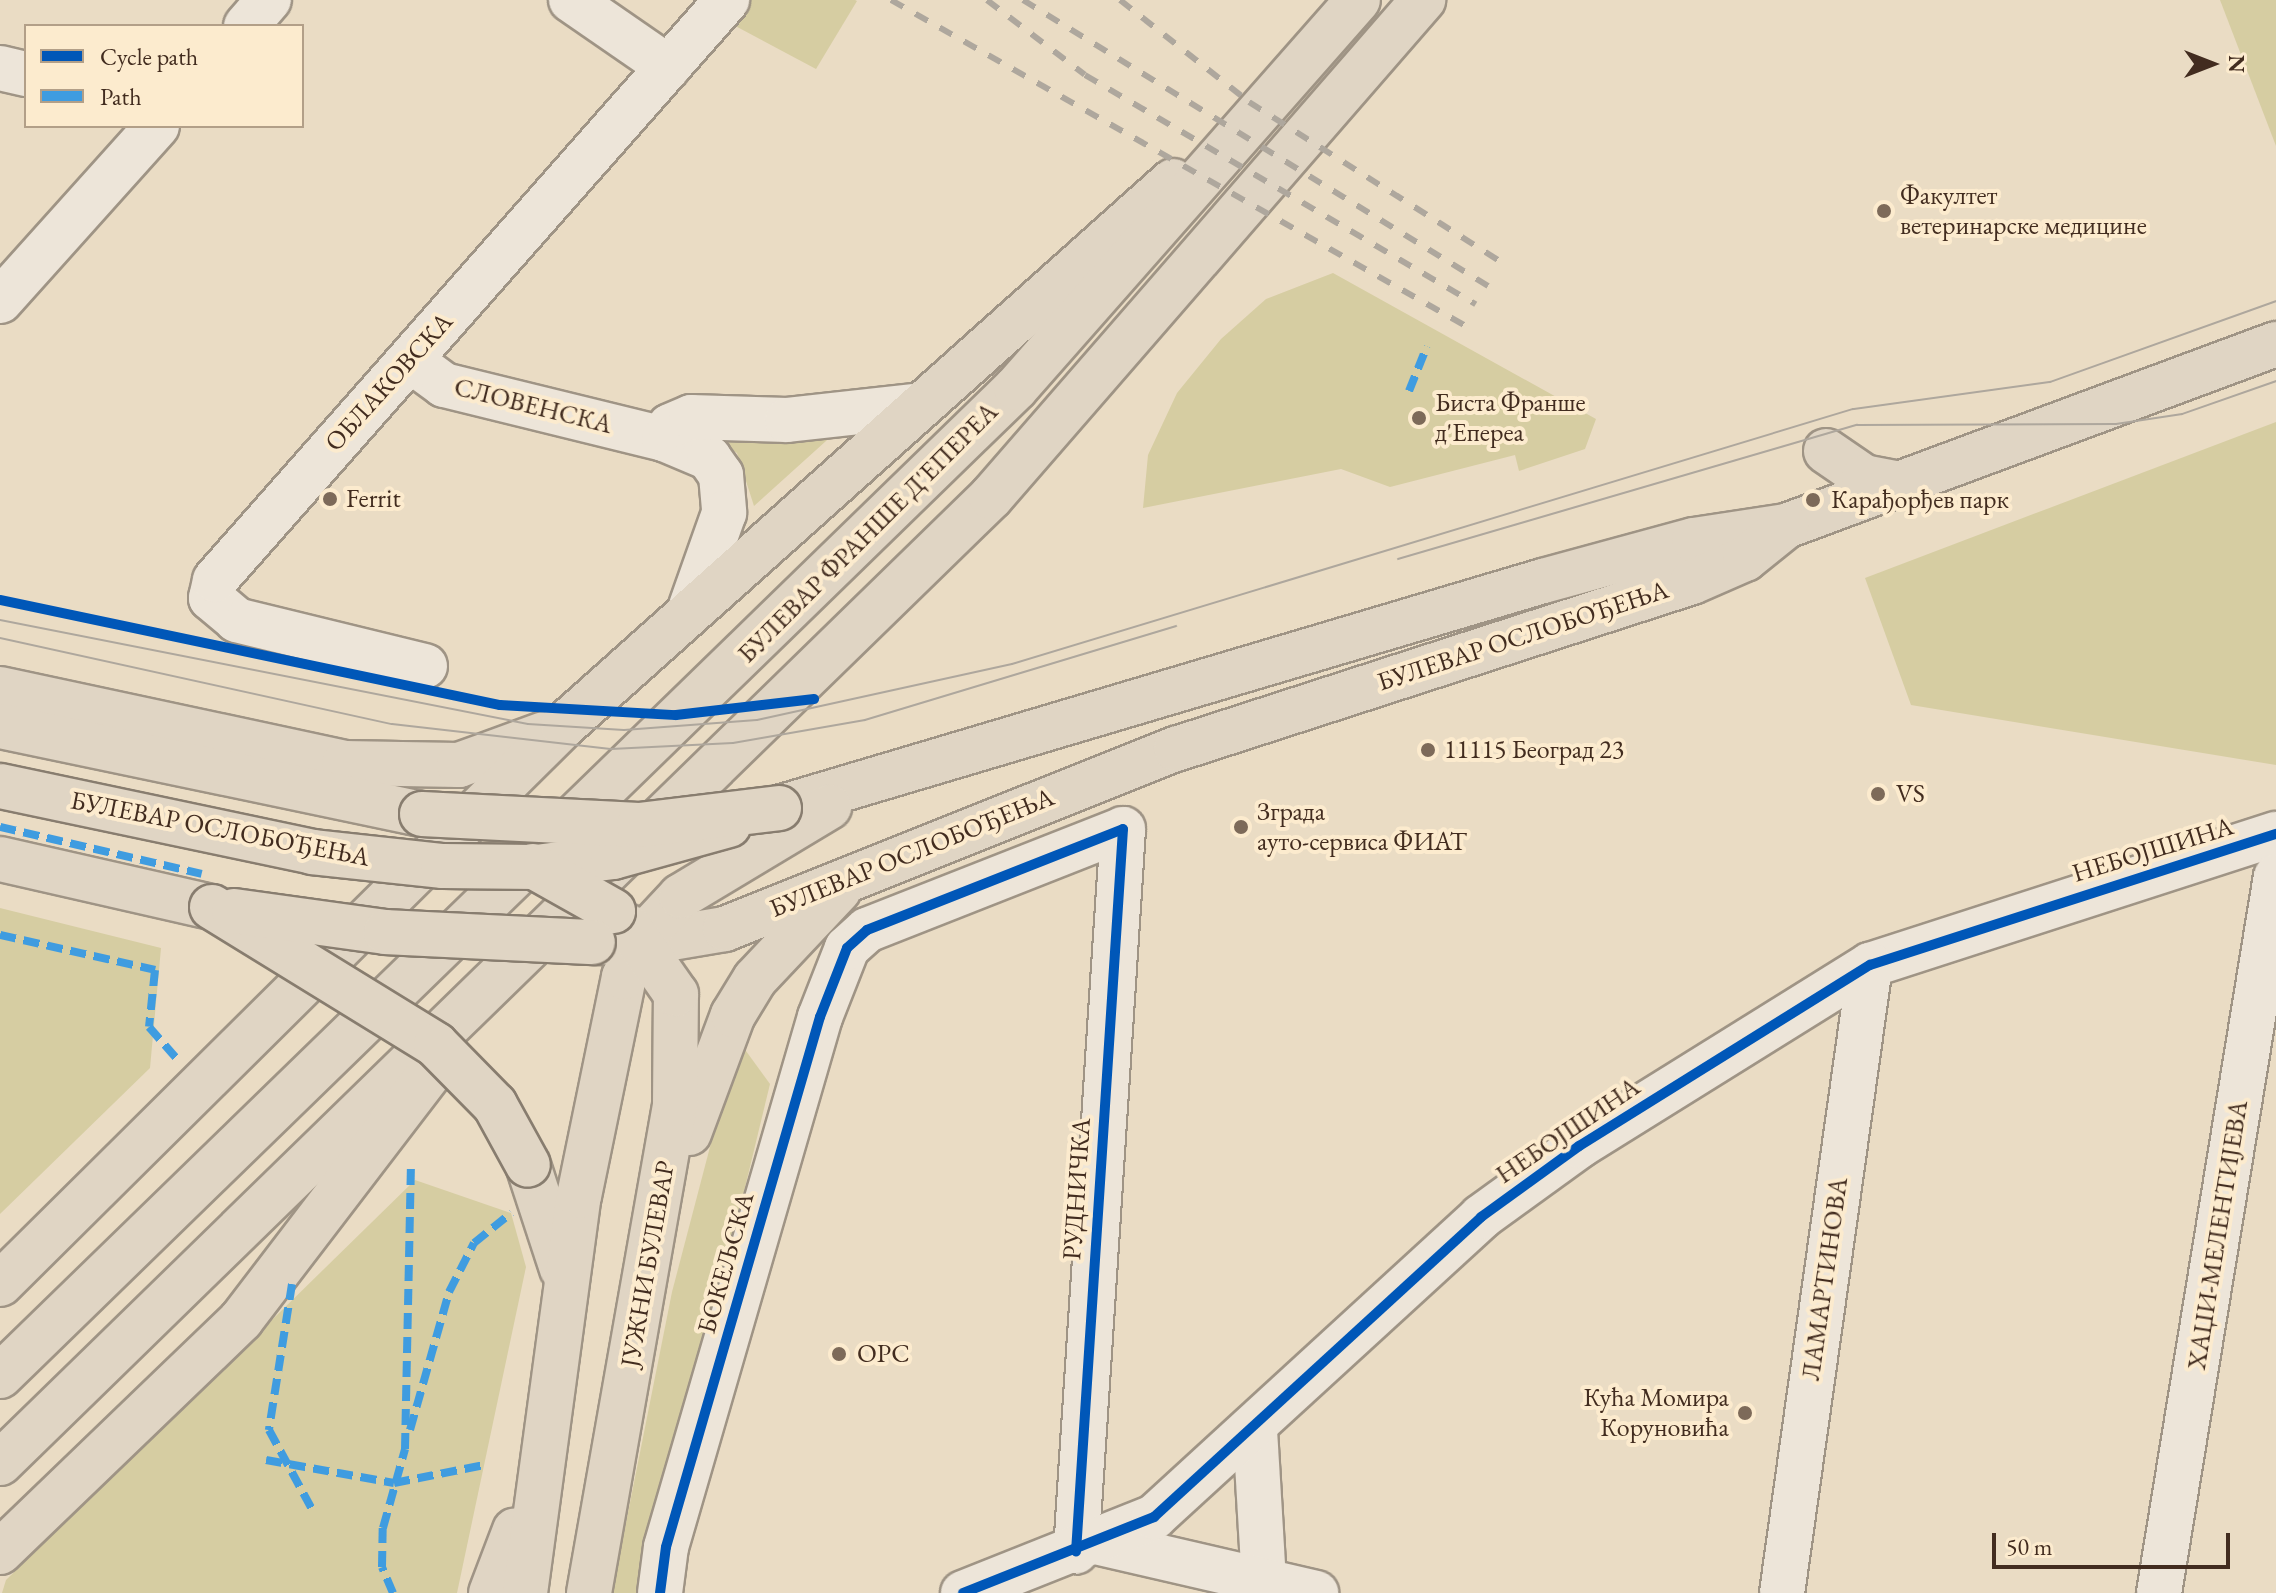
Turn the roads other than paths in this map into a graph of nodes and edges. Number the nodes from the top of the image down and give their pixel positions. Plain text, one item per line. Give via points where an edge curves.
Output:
1 (269, 0) edge
2 (571, 0) edge
3 (727, 0) edge
4 (1358, 0) edge
5 (1423, 0) edge
6 (248, 24) edge
7 (668, 67) junction
8 (0, 68) edge
9 (24, 74) edge
10 (1295, 75) junction
11 (155, 128) edge
12 (0, 301) edge
13 (2276, 344) edge
14 (410, 360) junction
15 (913, 406) junction
16 (664, 439) junction
17 (1798, 522) junction
18 (691, 606) junction
19 (425, 666) dead end
20 (0, 689) edge
21 (0, 726) edge
22 (563, 726) junction
23 (867, 780) junction
24 (0, 786) edge
25 (779, 808) junction
26 (422, 814) junction
27 (2273, 854) edge
28 (0, 859) edge
29 (536, 867) junction
30 (854, 875) junction
31 (212, 907) junction
32 (603, 927) junction
33 (642, 943) junction
34 (847, 948) joint
35 (1870, 965) junction
36 (491, 986) junction
37 (656, 1226) junction
38 (0, 1284) edge
39 (565, 1287) junction
40 (0, 1376) edge
41 (1255, 1430) junction
42 (0, 1463) edge
43 (1088, 1547) junction
44 (0, 1552) edge
45 (1264, 1580) junction
46 (519, 1588) edge
47 (983, 1589) edge
48 (589, 1593) edge
49 (660, 1593) edge
50 (1316, 1593) edge
51 (1782, 1593) edge
52 (2159, 1593) edge

1 - 6 street
2 - 7 street
3 - 7 street, ОБЛАКОВСКА
4 - 10 main road, БУЛЕВАР ФРАНШЕ Д'ЕПЕРЕА
5 - 36 main road via 991,497
7 - 14 street, ОБЛАКОВСКА
8 - 9 street
10 - 15 main road
10 - 40 main road, БУЛЕВАР ФРАНШЕ Д'ЕПЕРЕА via 1016,388
11 - 12 street
13 - 17 main road, БУЛЕВАР ОСЛОБОЂЕЊА
14 - 16 street, СЛОВЕНСКА via 444,385
14 - 19 street, ОБЛАКОВСКА via 229,562 211,598 237,620
15 - 16 street via 787,420 691,417 670,426
15 - 18 main road
16 - 18 street, СЛОВЕНСКА via 709,458 725,494
17 - 23 main road, БУЛЕВАР ОСЛОБОЂЕЊА via 1694,540 1543,581
17 - 30 main road, БУЛЕВАР ОСЛОБОЂЕЊА via 1745,559 1692,582 1253,722
18 - 22 main road
20 - 22 main road via 344,763 411,769 459,765
21 - 26 main road
22 - 38 main road
23 - 25 main road, БУЛЕВАР ОСЛОБОЂЕЊА
23 - 33 main road via 681,896
24 - 29 main road, БУЛЕВАР ОСЛОБОЂЕЊА, bridge via 312,852
25 - 26 main road, bridge via 639,825
25 - 29 main road, БУЛЕВАР ОСЛОБОЂЕЊА, bridge via 651,849
26 - 29 main road, bridge
27 - 35 street, НЕБОЈШИНА
27 - 52 street, ХАЏИ-МЕЛЕНТИЈЕВА
28 - 31 main road, БУЛЕВАР ОСЛОБОЂЕЊА
29 - 32 main road, bridge
30 - 33 main road, БУЛЕВАР ОСЛОБОЂЕЊА via 725,929
30 - 37 main road via 774,952 733,1015
31 - 32 main road, БУЛЕВАР ОСЛОБОЂЕЊА, bridge via 386,932
31 - 39 main road, bridge via 436,1045 495,1105 528,1165
32 - 33 main road, БУЛЕВАР ОСЛОБОЂЕЊА
33 - 37 main road, ЈУЖНИ БУЛЕВАР via 666,972 680,1015
33 - 39 main road via 616,1003
34 - 43 street, РУДНИЧКА via 867,930 1123,829
34 - 49 street, БОКЕЉСКА via 804,1074 666,1547
35 - 41 street, НЕБОЈШИНА via 1579,1146 1481,1217
35 - 51 street, ЛАМАРТИНОВА
36 - 42 main road
36 - 44 main road via 391,1129 241,1320
37 - 48 main road, ЈУЖНИ БУЛЕВАР
39 - 46 main road
41 - 43 street, НЕБОЈШИНА via 1177,1500
41 - 45 street
43 - 45 street
43 - 47 street, НЕБОЈШИНА
45 - 50 street

